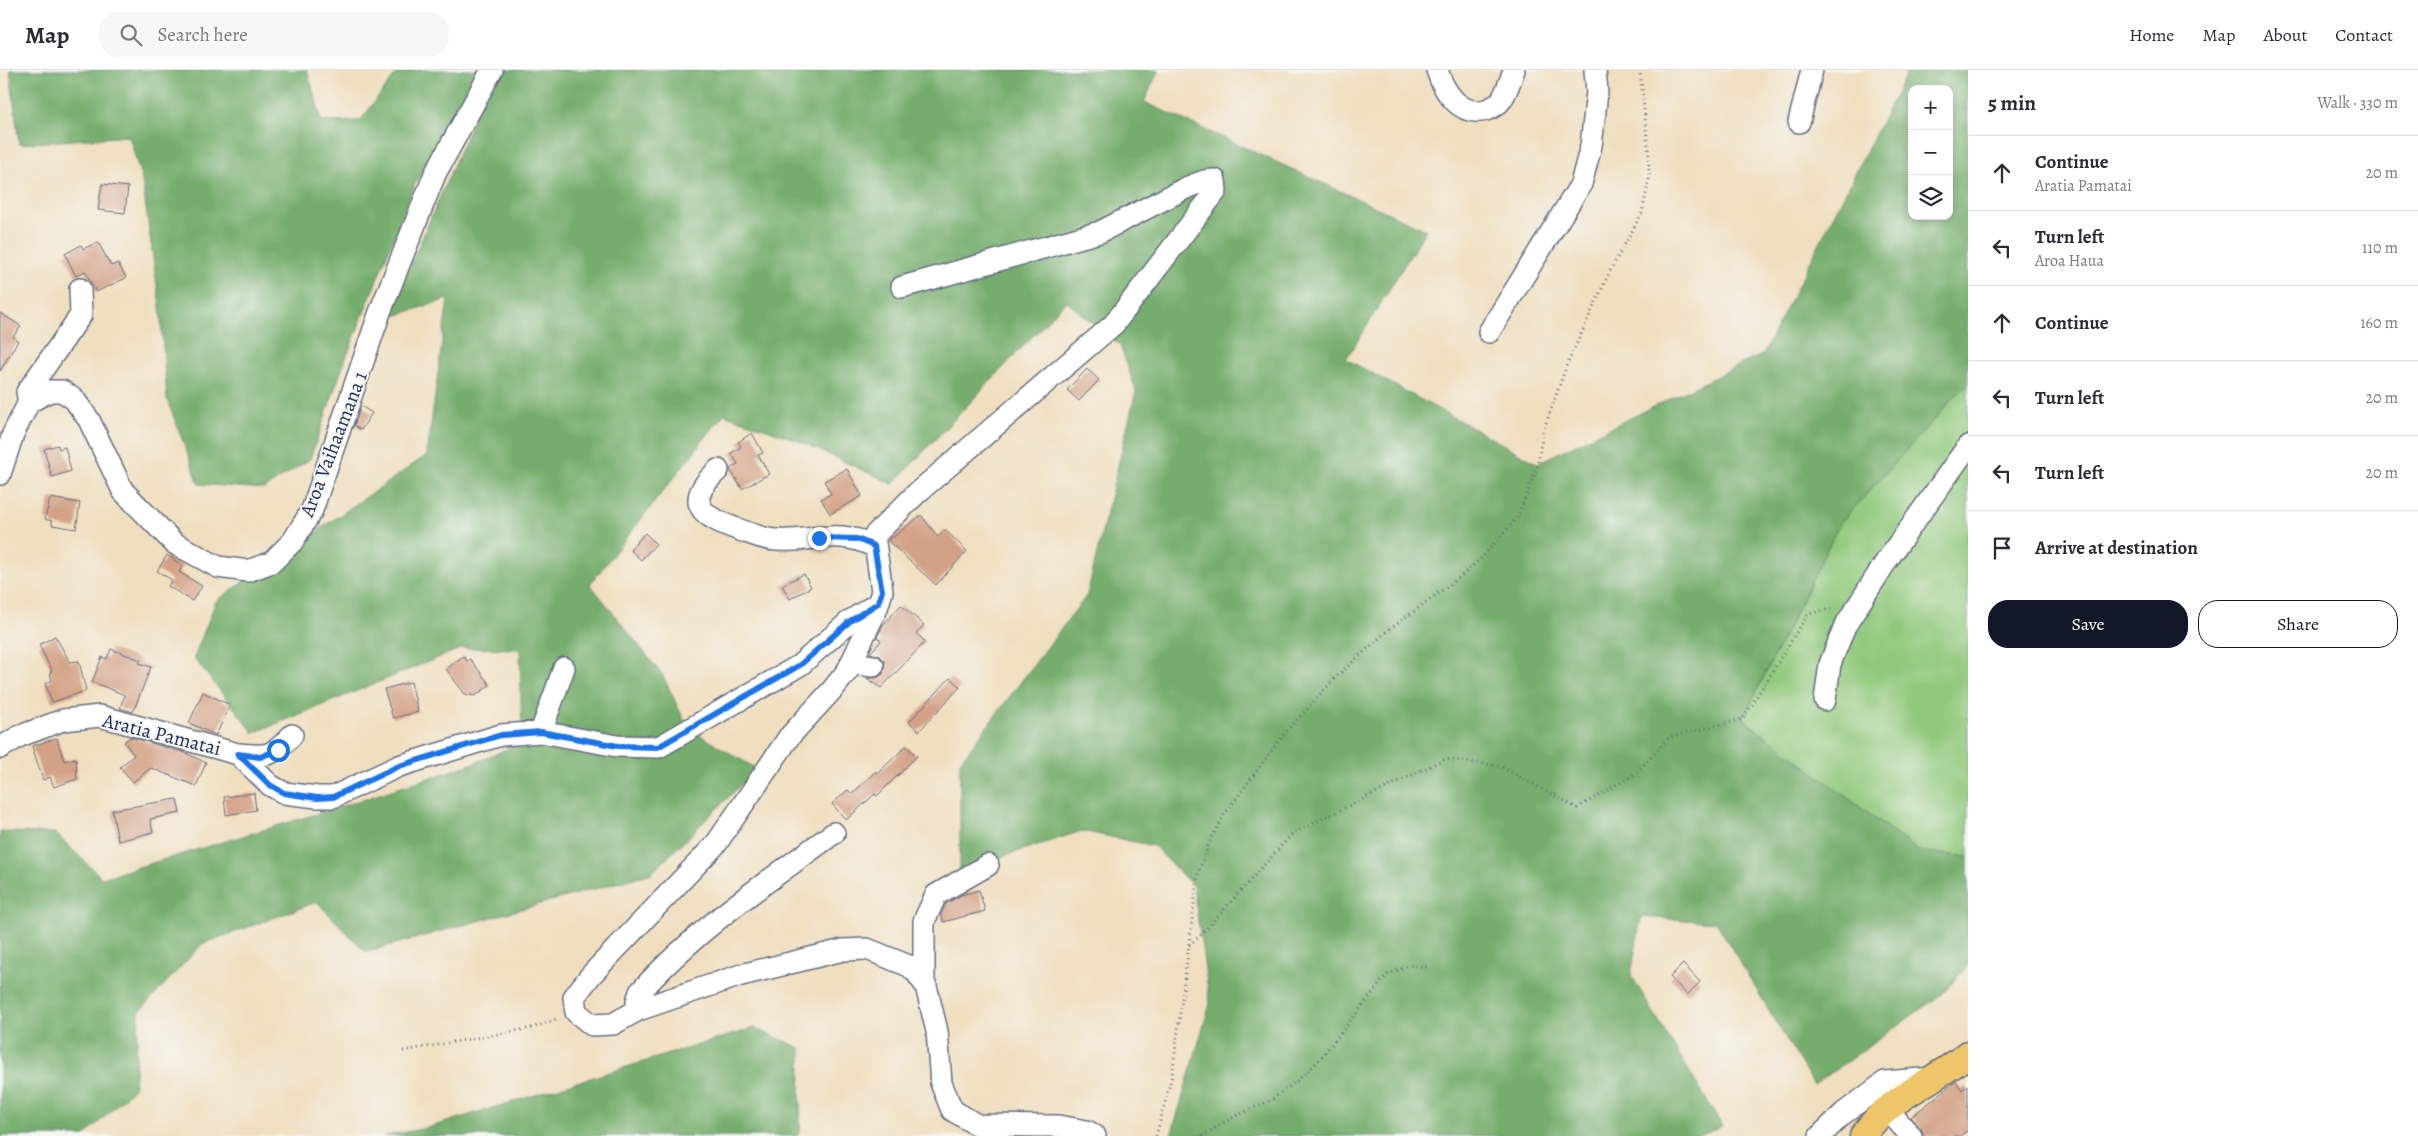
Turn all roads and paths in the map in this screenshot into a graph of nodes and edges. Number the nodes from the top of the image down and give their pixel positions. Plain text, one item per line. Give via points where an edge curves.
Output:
1 (492, 70) edge
2 (1437, 70) edge
3 (1514, 70) edge
4 (1596, 70) edge
5 (1640, 70) edge
6 (1812, 70) edge
7 (1799, 122) dead end
8 (902, 287) dead end
9 (80, 289) dead end
10 (1489, 332) dead end
11 (29, 402) junction
12 (1968, 446) edge
13 (718, 470) dead end
14 (0, 474) edge
15 (874, 546) junction
16 (1860, 602) junction
17 (878, 603) junction
18 (851, 663) junction
19 (873, 666) dead end
20 (564, 668) dead end
21 (1825, 700) dead end
22 (541, 732) junction
23 (292, 735) dead end
24 (0, 748) edge
25 (238, 754) junction
26 (834, 833) dead end
27 (988, 865) dead end
28 (1188, 946) junction
29 (1427, 967) dead end
30 (924, 983) junction
31 (638, 1010) junction
32 (576, 1012) junction
33 (403, 1051) dead end
34 (1968, 1054) edge
35 (1936, 1078) junction
36 (1887, 1109) junction
37 (1095, 1136) edge
38 (1156, 1136) edge
39 (1202, 1136) edge
40 (1820, 1136) edge
41 (1863, 1136) edge
42 (1911, 1136) edge

1 - 11 street, Aroa Vaihaamana 1 via 435,174 380,312 312,510 293,541 272,562 248,571 218,567 174,543 124,491 89,420 74,399 62,392 50,391
2 - 3 street via 1449,96 1467,111 1478,112 1501,101
4 - 10 street via 1591,146 1581,184
5 - 28 path via 1649,165 1642,212 1610,271 1566,367 1544,432 1537,468 1517,518 1459,578 1387,631 1336,677 1284,734 1224,814 1209,844 1198,874
6 - 7 street
8 - 15 street via 1100,232 1188,188 1215,180 1216,191 1114,324 884,524 874,536
9 - 11 street via 81,315 27,392
11 - 14 street via 13,434
12 - 16 street
13 - 15 street via 704,483 699,493 705,514 716,521 776,540 840,537
15 - 17 street via 882,591
16 - 21 street via 1845,626 1830,664
16 - 28 path via 1808,614 1743,719 1670,737 1635,774 1577,808 1500,766 1445,759 1294,833
17 - 18 street
17 - 22 street via 850,621 800,665 658,747 618,746
18 - 19 street
18 - 32 street via 833,689 789,737 716,844 591,975 574,997
20 - 22 street
22 - 25 street via 501,735 399,766 333,797 284,793 270,785
23 - 25 street, Aratia Pamatai via 278,750 260,757
24 - 25 street, Aratia Pamatai via 20,736 63,720 100,716
26 - 31 street via 682,950 640,992
27 - 30 street via 936,894 924,921
28 - 38 path via 1172,1076
29 - 39 path via 1409,965 1387,975 1319,1060 1297,1081 1271,1100
30 - 31 street via 916,972 893,959 867,949 843,950 741,976
30 - 37 street via 937,1032 942,1083 952,1110 977,1125 1058,1126 1087,1131
31 - 32 street via 613,1024 592,1025
32 - 33 path via 532,1028
34 - 35 main road
35 - 36 main road
35 - 40 street via 1885,1082
36 - 41 main road via 1872,1122
36 - 42 street

